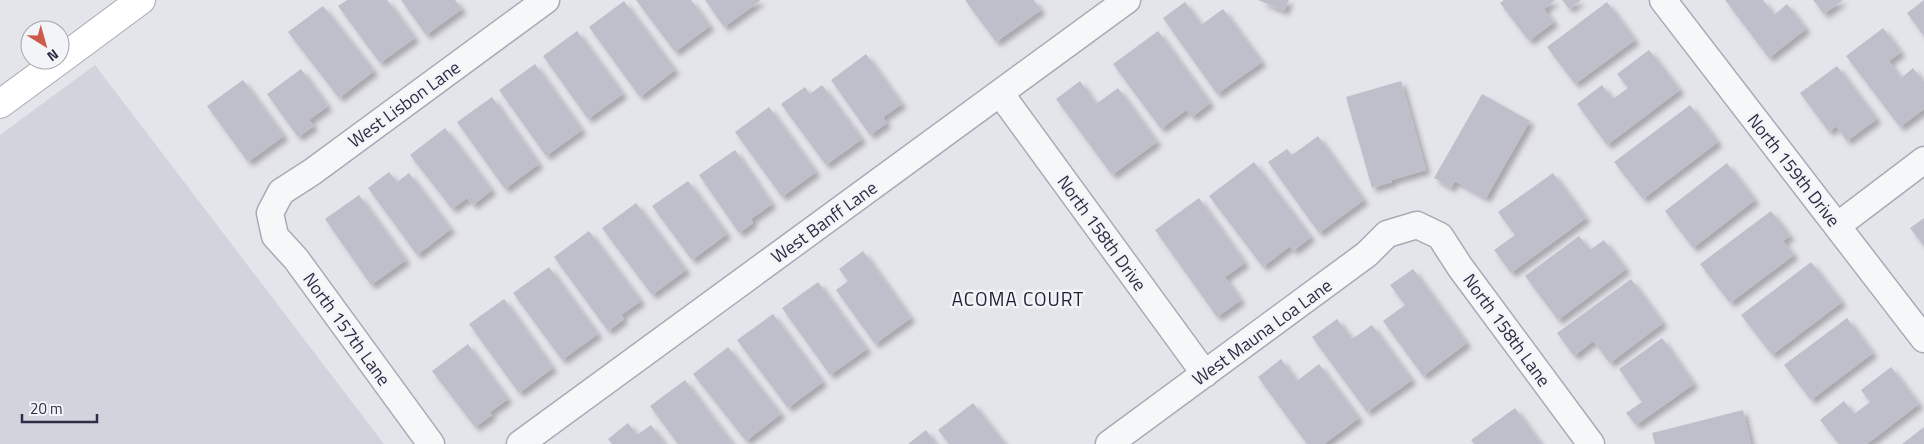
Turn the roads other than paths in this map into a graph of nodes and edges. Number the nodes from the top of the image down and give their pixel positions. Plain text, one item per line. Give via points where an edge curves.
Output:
1 (141, 0) edge
2 (546, 0) edge
3 (1127, 0) edge
4 (1663, 0) edge
5 (70, 53) edge
6 (46, 70) edge
7 (1000, 93) junction
8 (0, 104) edge
9 (1924, 160) edge
10 (270, 213) joint
11 (1417, 225) joint
12 (1837, 226) junction
13 (1924, 340) edge
14 (1205, 374) junction
15 (431, 444) edge
16 (520, 444) edge
17 (1109, 444) edge
18 (1591, 444) edge

1 - 5 street
2 - 10 street, West Lisbon Lane via 312,172 280,192
3 - 7 street, West Banff Lane
4 - 12 street, North 159th Drive
6 - 8 street
7 - 14 street, North 158th Drive
7 - 16 street, West Banff Lane
9 - 12 street
10 - 15 street, North 157th Lane via 275,236
11 - 14 street, West Mauna Loa Lane via 1388,234 1367,254
11 - 18 street, North 158th Lane via 1440,236
12 - 13 street, North 159th Drive
14 - 17 street, West Mauna Loa Lane

